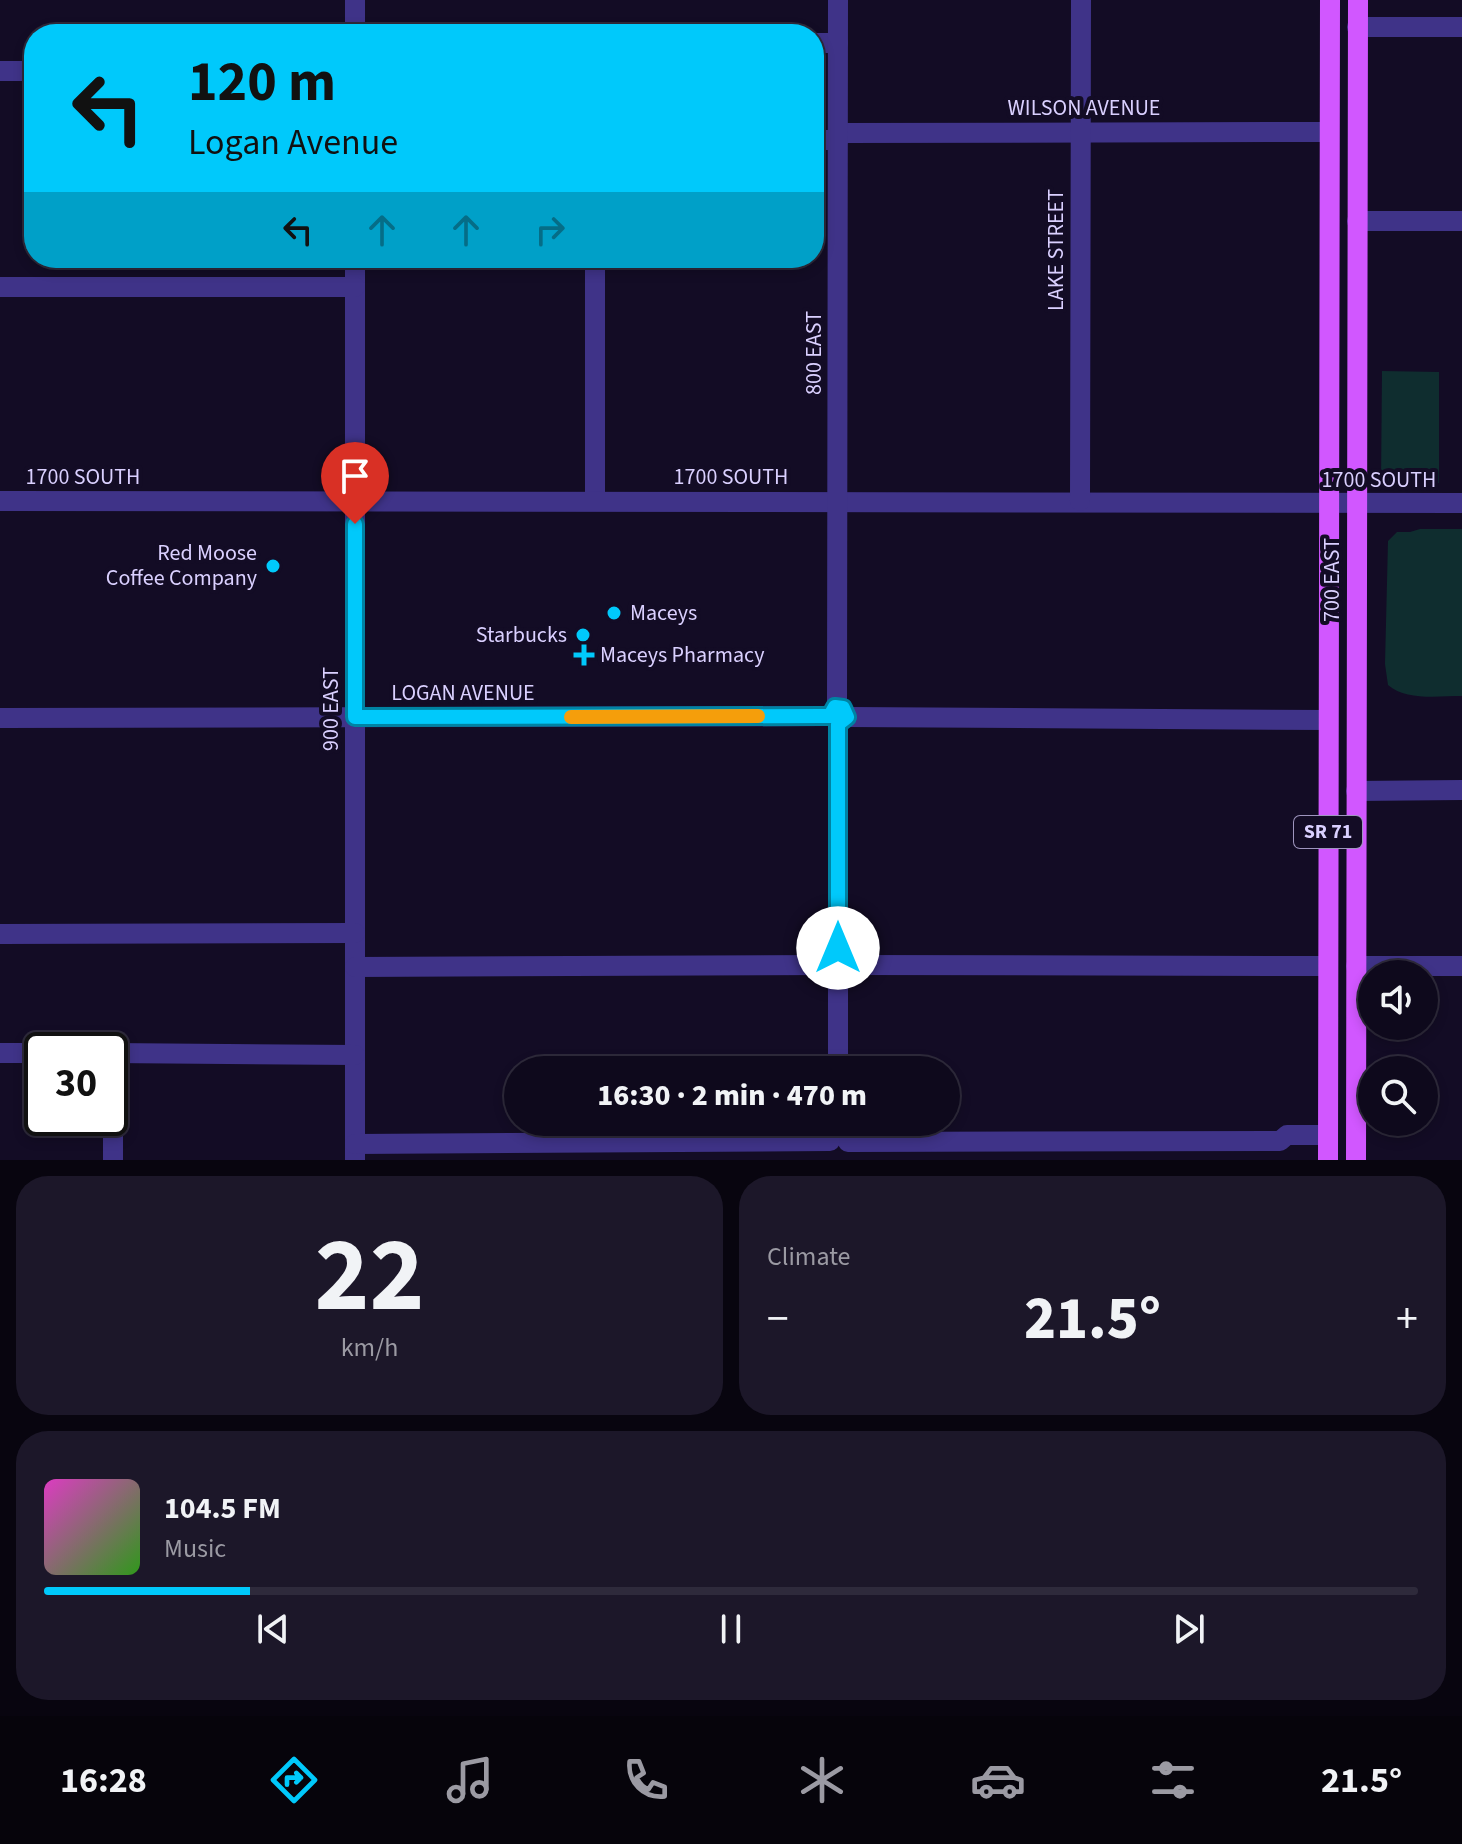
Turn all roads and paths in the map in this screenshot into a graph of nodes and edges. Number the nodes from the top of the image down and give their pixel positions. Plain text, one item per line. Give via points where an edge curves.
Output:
1 (355, 0) edge
2 (838, 0) edge
3 (1081, 0) edge
4 (1330, 0) edge
5 (1358, 0) edge
6 (355, 24) edge
7 (1357, 27) junction
8 (1462, 27) edge
9 (824, 43) edge
10 (838, 43) junction
11 (0, 71) edge
12 (24, 71) edge
13 (1080, 132) junction
14 (1329, 132) junction
15 (838, 136) junction
16 (824, 138) edge
17 (1357, 221) junction
18 (1462, 221) edge
19 (355, 268) edge
20 (595, 268) edge
21 (0, 287) edge
22 (355, 287) junction
23 (595, 500) junction
24 (0, 501) edge
25 (355, 501) junction
26 (838, 501) junction
27 (1080, 501) junction
28 (1462, 503) edge
29 (1328, 504) junction
30 (1356, 504) junction
31 (838, 716) junction
32 (355, 717) junction
33 (0, 718) edge
34 (1328, 720) junction
35 (1462, 790) edge
36 (1356, 791) junction
37 (355, 933) junction
38 (0, 934) edge
39 (838, 966) junction
40 (1328, 966) junction
41 (1356, 966) junction
42 (1462, 966) edge
43 (355, 967) junction
44 (0, 1053) edge
45 (24, 1053) edge
46 (128, 1053) edge
47 (355, 1055) junction
48 (838, 1056) edge
49 (113, 1136) edge
50 (839, 1141) edge
51 (1328, 1147) edge
52 (355, 1152) edge
53 (113, 1160) edge
54 (1356, 1160) edge

1 - 6 street
2 - 10 street, 800 EAST
3 - 13 street, LAKE STREET
4 - 14 main road, 700 EAST / SR 71
5 - 7 main road, 700 EAST / SR 71
7 - 8 street
7 - 17 main road, 700 EAST / SR 71
9 - 10 street
10 - 15 street, 800 EAST
11 - 12 street
13 - 14 street, WILSON AVENUE
13 - 15 street, WILSON AVENUE
13 - 27 street, LAKE STREET
14 - 29 main road, 700 EAST / SR 71
15 - 16 street, WILSON AVENUE
15 - 26 street, 800 EAST
17 - 18 street
17 - 30 main road, 700 EAST / SR 71
19 - 22 street, 900 EAST
20 - 23 street
21 - 22 street
22 - 25 street, 900 EAST
23 - 25 street, 1700 SOUTH
23 - 26 street, 1700 SOUTH
24 - 25 street, 1700 SOUTH
25 - 32 street, 900 EAST
26 - 27 street, 1700 SOUTH
26 - 31 street, 800 EAST
27 - 29 street, 1700 SOUTH
28 - 30 street, 1700 SOUTH
29 - 30 street, 1700 SOUTH
29 - 34 main road, 700 EAST / SR 71
30 - 36 main road, 700 EAST / SR 71
31 - 32 street, LOGAN AVENUE
31 - 34 street, LOGAN AVENUE
31 - 39 street, 800 EAST
32 - 33 street, LOGAN AVENUE
32 - 37 street, 900 EAST
34 - 40 main road, 700 EAST / SR 71
35 - 36 street
36 - 41 main road, 700 EAST / SR 71
37 - 38 street
37 - 43 street, 900 EAST
39 - 40 street
39 - 43 street
39 - 48 street, 800 EAST
40 - 51 main road, 700 EAST / SR 71
41 - 42 street
41 - 54 main road, 700 EAST / SR 71
43 - 47 street, 900 EAST
44 - 45 street
46 - 47 street
47 - 52 street, 900 EAST
49 - 53 street
50 - 51 street via 1280,1141 1287,1135
50 - 52 street

